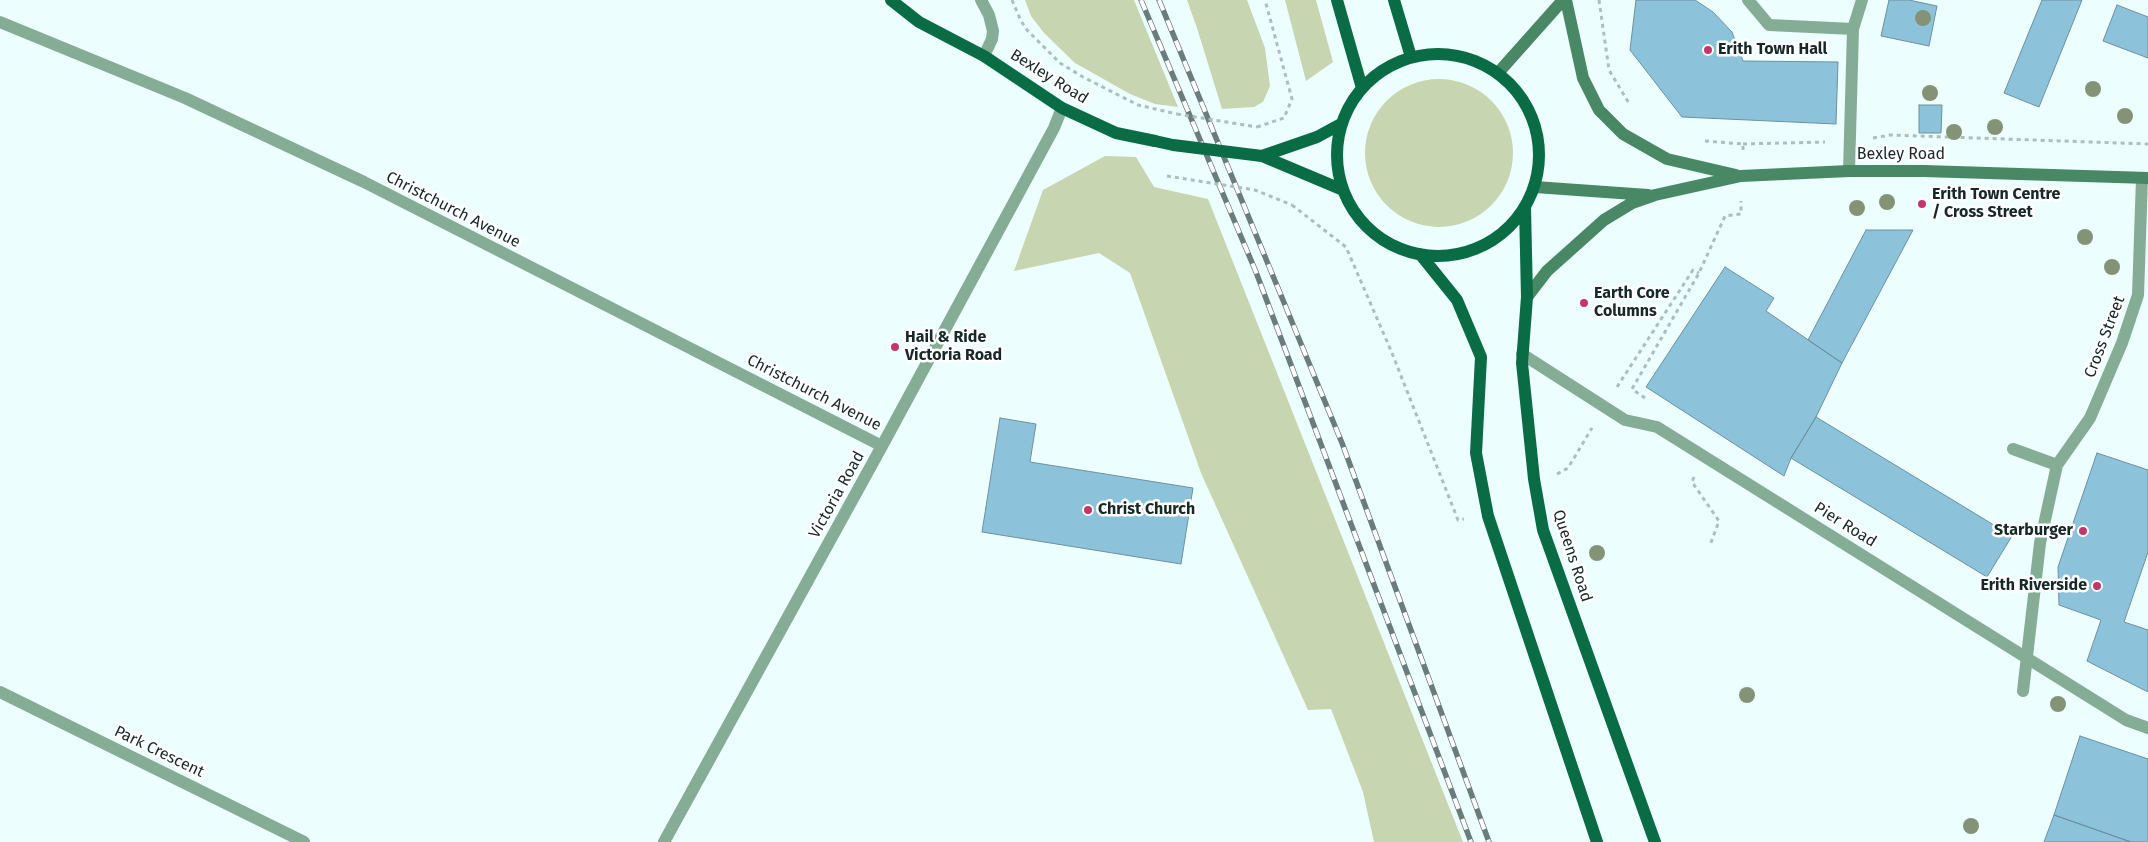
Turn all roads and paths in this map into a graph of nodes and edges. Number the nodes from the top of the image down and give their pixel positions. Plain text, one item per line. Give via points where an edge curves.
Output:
1 (891, 0) edge
2 (980, 0) edge
3 (1012, 0) edge
4 (1265, 0) edge
5 (1337, 0) edge
6 (1394, 0) edge
7 (1564, 0) edge
8 (1599, 0) edge
9 (1748, 0) edge
10 (1862, 0) edge
11 (0, 22) edge
12 (1853, 29) junction
13 (984, 56) junction
14 (1411, 57) junction
15 (1498, 73) junction
16 (1362, 88) junction
17 (1632, 107) dead end
18 (1062, 108) junction
19 (1341, 124) junction
20 (1695, 140) dead end
21 (1849, 142) junction
22 (1743, 144) junction
23 (2148, 144) edge
24 (1262, 156) junction
25 (1849, 171) junction
26 (1167, 176) dead end
27 (1741, 176) junction
28 (2145, 178) edge
29 (1535, 187) junction
30 (1343, 190) junction
31 (1655, 195) junction
32 (1525, 208) junction
33 (1420, 254) junction
34 (1699, 272) junction
35 (1527, 297) junction
36 (1522, 354) junction
37 (1613, 394) dead end
38 (1605, 407) junction
39 (1657, 427) junction
40 (882, 446) junction
41 (2012, 449) dead end
42 (1705, 456) junction
43 (2057, 465) junction
44 (1552, 476) dead end
45 (1473, 518) dead end
46 (1710, 545) dead end
47 (2026, 658) junction
48 (2022, 691) dead end
49 (0, 692) edge
50 (2148, 728) edge
51 (304, 842) edge
52 (664, 842) edge
53 (1597, 842) edge
54 (1654, 842) edge

1 - 13 main road, Bexley Road via 919,22
2 - 13 street via 993,31
3 - 4 path, bridge via 1027,30 1060,63 1083,77 1138,105 1257,127 1284,118 1292,99
5 - 16 main road
6 - 14 main road
7 - 15 street
7 - 27 street via 1582,78 1599,110 1623,134 1668,160
8 - 17 path via 1609,70
9 - 12 street via 1769,25
10 - 12 street
11 - 40 street, Christchurch Avenue via 185,98 364,182
12 - 21 street
13 - 18 main road, Bexley Road
14 - 15 main road via 1441,53 1471,59
14 - 16 main road via 1384,69
15 - 29 main road via 1526,104 1532,120 1539,145
16 - 19 main road
18 - 24 main road, Bexley Road, bridge via 1116,133 1172,145
18 - 40 street, Victoria Road
19 - 24 main road, Bexley Road via 1317,137
19 - 30 main road via 1337,157
20 - 22 path
21 - 22 path
21 - 23 path via 1890,135
21 - 25 street
22 - 27 path
24 - 30 main road, Bexley Road
25 - 27 street, Bexley Road
25 - 28 street, Bexley Road
26 - 45 path, bridge via 1255,190 1292,205 1346,247 1458,520
27 - 31 street, Bexley Road
27 - 34 path via 1741,214 1725,216
28 - 43 street, Cross Street via 2138,295 2122,343 2090,418
29 - 31 street, Bexley Road
29 - 32 main road
30 - 33 main road via 1361,220 1387,242
31 - 35 street, Bexley Road via 1632,203 1604,220 1547,271
32 - 33 main road via 1507,229 1490,242 1456,255
32 - 35 main road, Queens Road
33 - 53 main road via 1457,300 1481,357 1476,453 1488,516
34 - 37 path via 1693,270
34 - 39 path via 1632,389 1646,398
35 - 36 main road, Queens Road
36 - 38 street, Pier Road
36 - 54 main road, Queens Road via 1534,478 1543,530
38 - 39 street, Pier Road via 1625,420
38 - 44 path via 1568,468
39 - 42 street, Pier Road
40 - 52 street, Victoria Road
41 - 43 street
42 - 46 path via 1692,482 1719,520
42 - 47 street, Pier Road
43 - 47 street, Cross Street via 2040,543
47 - 48 street, Cross Street
47 - 50 street, Pier Road via 2126,720
49 - 51 street, Park Crescent

